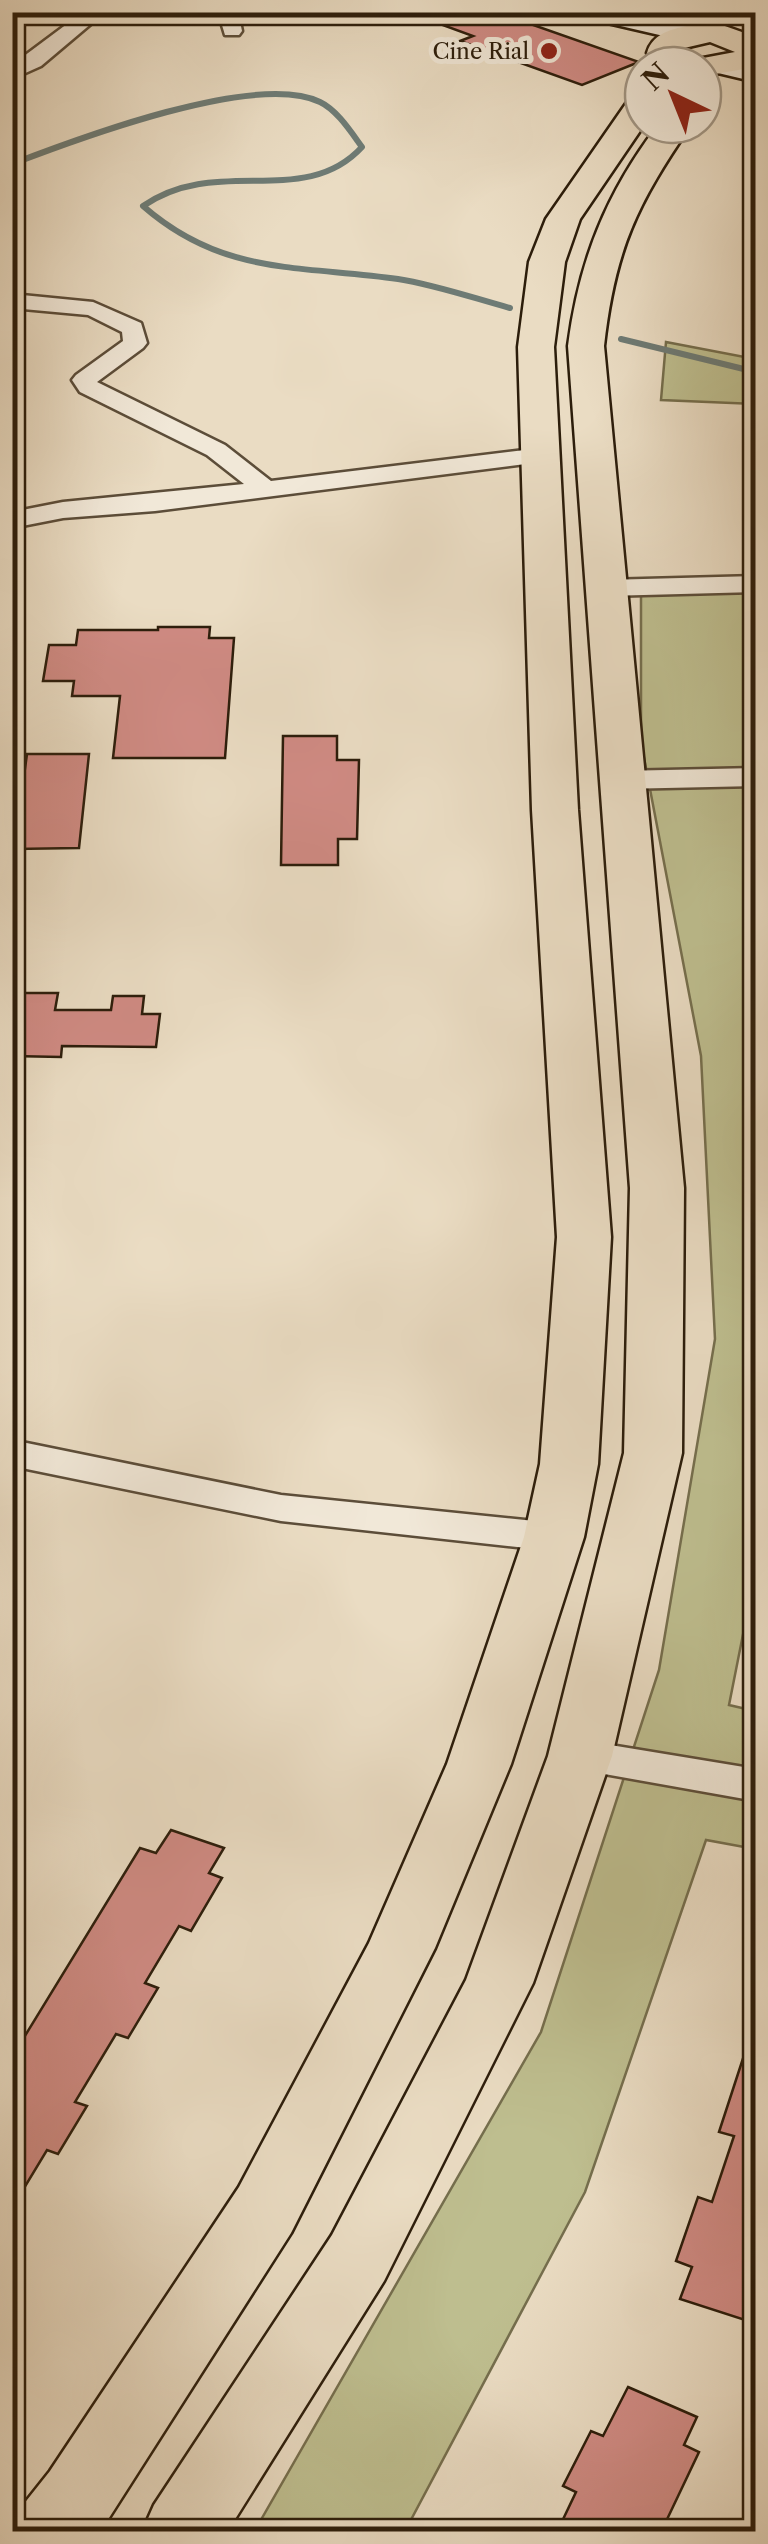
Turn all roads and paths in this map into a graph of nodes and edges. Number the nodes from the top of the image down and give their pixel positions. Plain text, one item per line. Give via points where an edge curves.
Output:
1 (96, 12) edge
2 (608, 17) edge
3 (679, 45) edge
4 (12, 73) edge
5 (630, 145) edge
6 (661, 145) edge
7 (12, 301) edge
8 (541, 455) junction
9 (266, 490) junction
10 (12, 520) edge
11 (756, 584) edge
12 (606, 588) junction
13 (756, 777) edge
14 (620, 780) junction
15 (12, 1453) edge
16 (554, 1537) junction
17 (580, 1756) junction
18 (756, 1785) edge
19 (50, 2532) edge
20 (182, 2532) edge

1 - 4 street
2 - 3 street
5 - 8 highway via 564,218 547,262 536,347
6 - 12 highway via 608,232 590,306 586,346
7 - 9 street via 94,309 133,328 135,343 84,380 88,387 216,450
8 - 9 street
8 - 16 highway via 555,810 584,1237 569,1464
9 - 10 street
11 - 12 street
12 - 14 highway
13 - 14 street
14 - 17 highway via 656,1188 652,1453
15 - 16 street via 279,1508
16 - 19 highway via 478,1764 401,1948 265,2210
17 - 18 street
17 - 20 highway via 498,1982 358,2258

